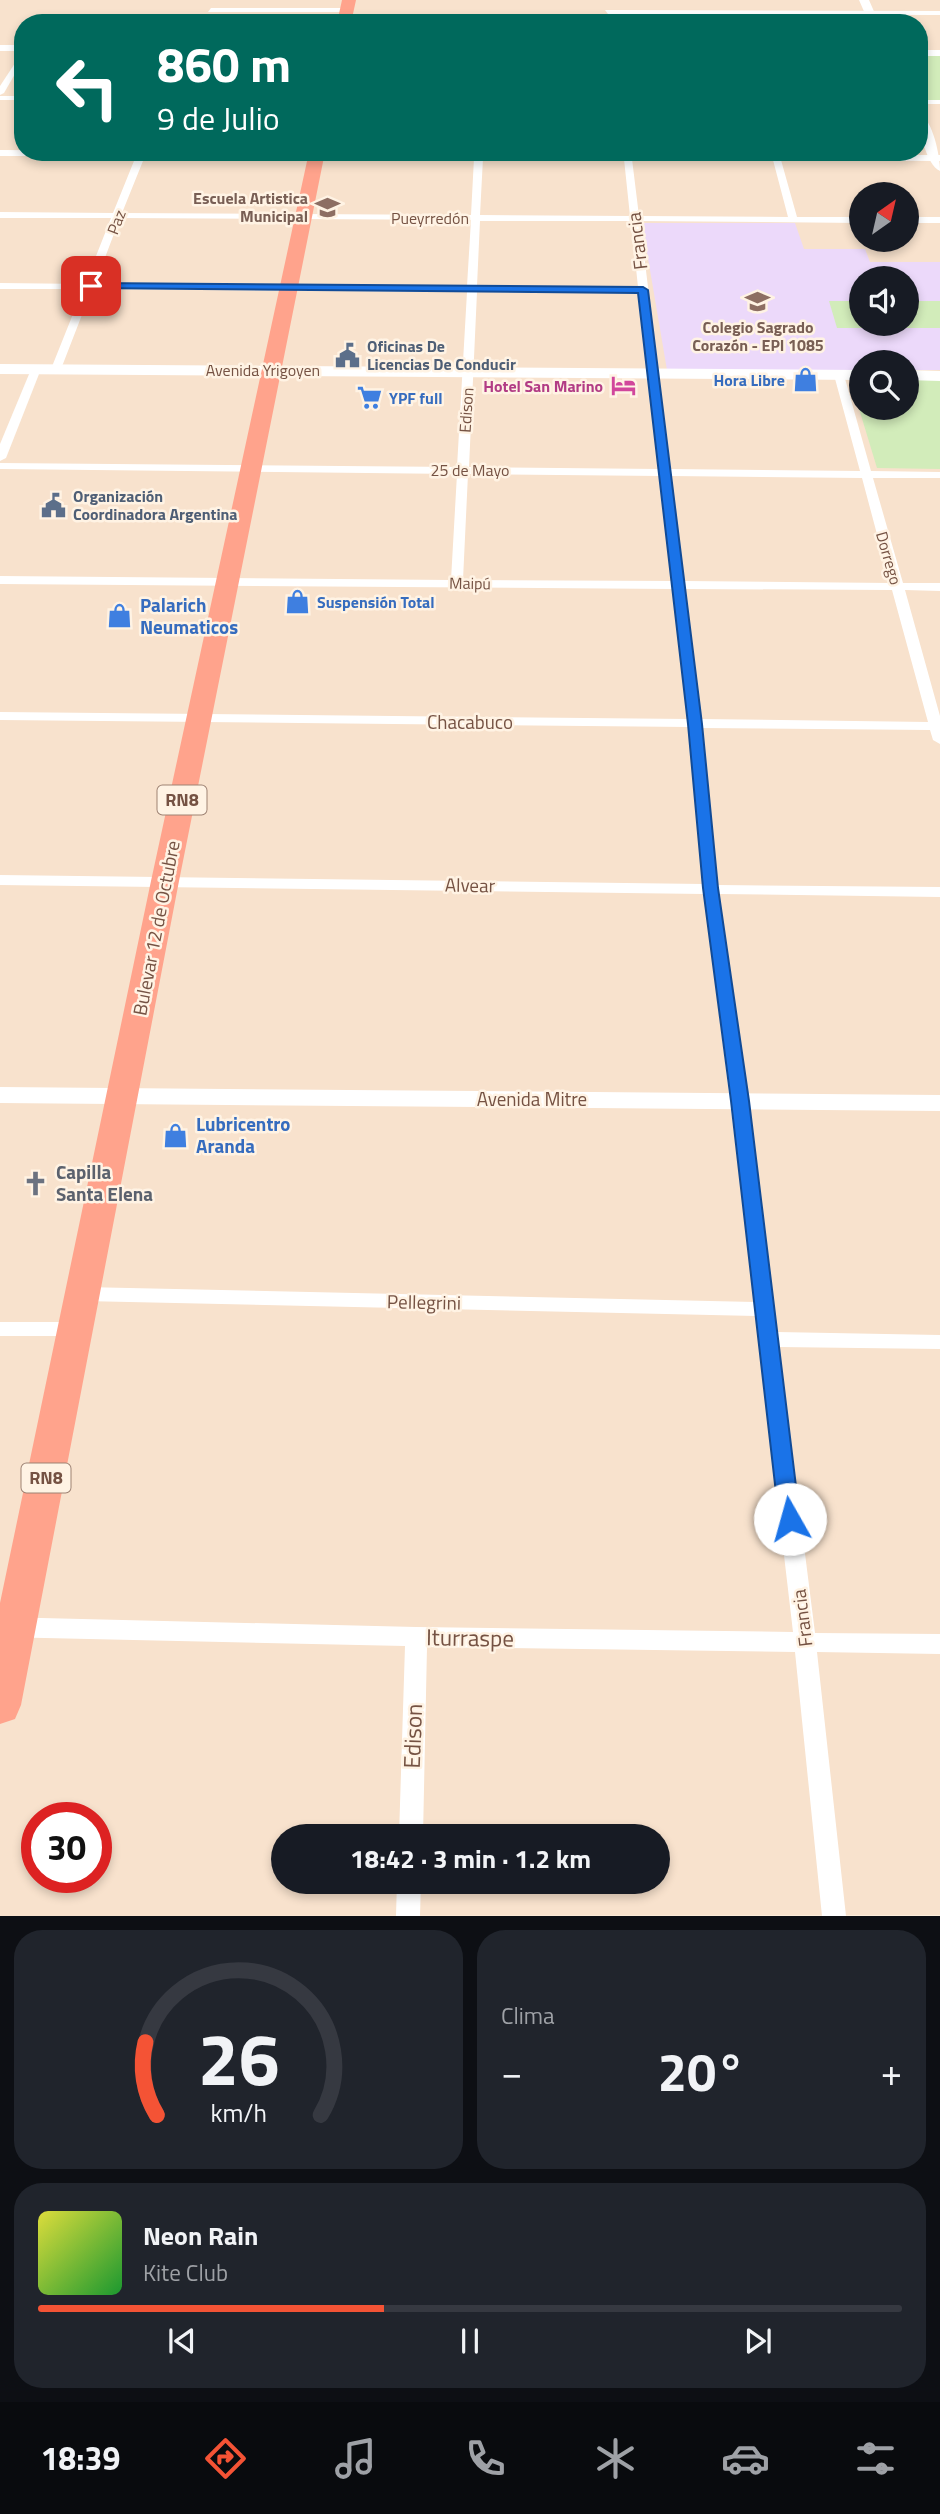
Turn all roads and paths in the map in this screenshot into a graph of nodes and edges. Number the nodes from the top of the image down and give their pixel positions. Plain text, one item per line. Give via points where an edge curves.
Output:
1 (607, 0) edge
2 (734, 0) edge
3 (211, 10) dead end
4 (347, 11) edge
5 (608, 12) joint
6 (738, 12) junction
7 (783, 14) edge
8 (14, 69) edge
9 (0, 96) edge
10 (928, 137) edge
11 (139, 161) edge
12 (316, 161) edge
13 (478, 161) edge
14 (628, 161) edge
15 (778, 161) edge
16 (939, 161) edge
17 (0, 215) edge
18 (118, 216) junction
19 (304, 217) junction
20 (474, 218) junction
21 (635, 219) junction
22 (793, 220) junction
23 (849, 220) edge
24 (919, 220) edge
25 (940, 220) edge
26 (0, 286) edge
27 (91, 286) junction
28 (289, 288) junction
29 (473, 289) junction
30 (643, 290) junction
31 (0, 369) edge
32 (36, 369) junction
33 (56, 369) junction
34 (272, 370) junction
35 (469, 371) junction
36 (653, 373) junction
37 (839, 375) junction
38 (849, 375) edge
39 (919, 375) edge
40 (940, 376) edge
41 (0, 458) edge
42 (0, 466) edge
43 (251, 468) junction
44 (462, 470) junction
45 (664, 472) junction
46 (865, 474) junction
47 (940, 475) edge
48 (0, 580) edge
49 (228, 582) junction
50 (457, 583) junction
51 (678, 586) junction
52 (897, 587) junction
53 (940, 587) edge
54 (0, 716) edge
55 (199, 720) junction
56 (695, 724) junction
57 (938, 726) edge
58 (940, 740) edge
59 (0, 880) edge
60 (165, 881) junction
61 (711, 888) junction
62 (940, 892) edge
63 (0, 1095) edge
64 (124, 1096) junction
65 (740, 1101) junction
66 (940, 1103) edge
67 (765, 1309) junction
68 (80, 1312) junction
69 (0, 1329) edge
70 (768, 1339) junction
71 (940, 1342) edge
72 (8, 1627) edge
73 (416, 1637) junction
74 (805, 1642) junction
75 (940, 1644) edge
76 (0, 1705) edge
77 (411, 1824) edge
78 (409, 1894) edge
79 (408, 1916) edge
80 (834, 1916) edge

1 - 5 street
2 - 6 street
3 - 4 street
5 - 6 street
6 - 7 street
8 - 9 street
10 - 16 main road
11 - 18 street, Paz
12 - 19 highway, Bulevar 12 de Octubre / RN8
13 - 20 street, Edison
14 - 21 street, Francia
15 - 22 street
17 - 18 street, Pueyrredón
18 - 19 street, Pueyrredón
18 - 27 street, Paz
19 - 20 street, Pueyrredón
19 - 28 highway, Bulevar 12 de Octubre / RN8
20 - 21 street, Pueyrredón
20 - 29 street, Edison
21 - 22 street, Pueyrredón
21 - 30 street, Francia
22 - 23 street, Pueyrredón
24 - 25 street
26 - 27 street
27 - 28 street
27 - 33 street, Paz
28 - 29 street
28 - 34 highway, Bulevar 12 de Octubre / RN8
29 - 30 street
29 - 35 street, Edison
30 - 36 street, Francia
31 - 32 main road, Avenida Yrigoyen
32 - 33 main road, Avenida Yrigoyen
32 - 41 street
33 - 34 main road, Avenida Yrigoyen
34 - 35 main road, Avenida Yrigoyen
34 - 43 highway, Bulevar 12 de Octubre / RN8
35 - 36 main road, Avenida Yrigoyen
35 - 44 street, Edison
36 - 37 main road, Avenida Yrigoyen
36 - 45 street, Francia
37 - 38 main road, Avenida Yrigoyen
37 - 46 street, Dorrego
39 - 40 main road
42 - 43 street, 25 de Mayo
43 - 44 street, 25 de Mayo
43 - 49 highway, Bulevar 12 de Octubre / RN8
44 - 45 street, 25 de Mayo
44 - 50 street, Edison
45 - 46 street, 25 de Mayo
45 - 51 street, Francia
46 - 47 street, 25 de Mayo
46 - 52 street, Dorrego
48 - 49 street, Maipú
49 - 50 street, Maipú
49 - 55 highway, Bulevar 12 de Octubre / RN8
50 - 51 street, Maipú
51 - 52 street, Maipú
51 - 56 street, Francia
52 - 53 street, Maipú
52 - 57 street, Dorrego
54 - 55 street, Chacabuco
55 - 56 street, Chacabuco
55 - 60 highway, Bulevar 12 de Octubre / RN8
56 - 57 street, Chacabuco
56 - 61 street, Francia
57 - 58 street, Dorrego
59 - 60 street, Alvear
60 - 61 street, Alvear
60 - 64 highway, Bulevar 12 de Octubre / RN8
61 - 62 street, Alvear
61 - 65 street, Francia
63 - 64 main road, Avenida Mitre
64 - 65 main road, Avenida Mitre
64 - 68 highway, Bulevar 12 de Octubre / RN8
65 - 66 main road, Avenida Mitre
65 - 67 street, Francia
67 - 68 street, Pellegrini
67 - 70 street, Francia
68 - 69 street, Pellegrini
68 - 72 highway, Bulevar 12 de Octubre / RN8
70 - 71 street
70 - 74 street, Francia
72 - 73 street, Iturraspe
72 - 76 highway, Bulevar 12 de Octubre / RN8
73 - 74 street, Iturraspe
73 - 77 street, Edison
74 - 75 street, Iturraspe
74 - 80 street, Francia
78 - 79 street

